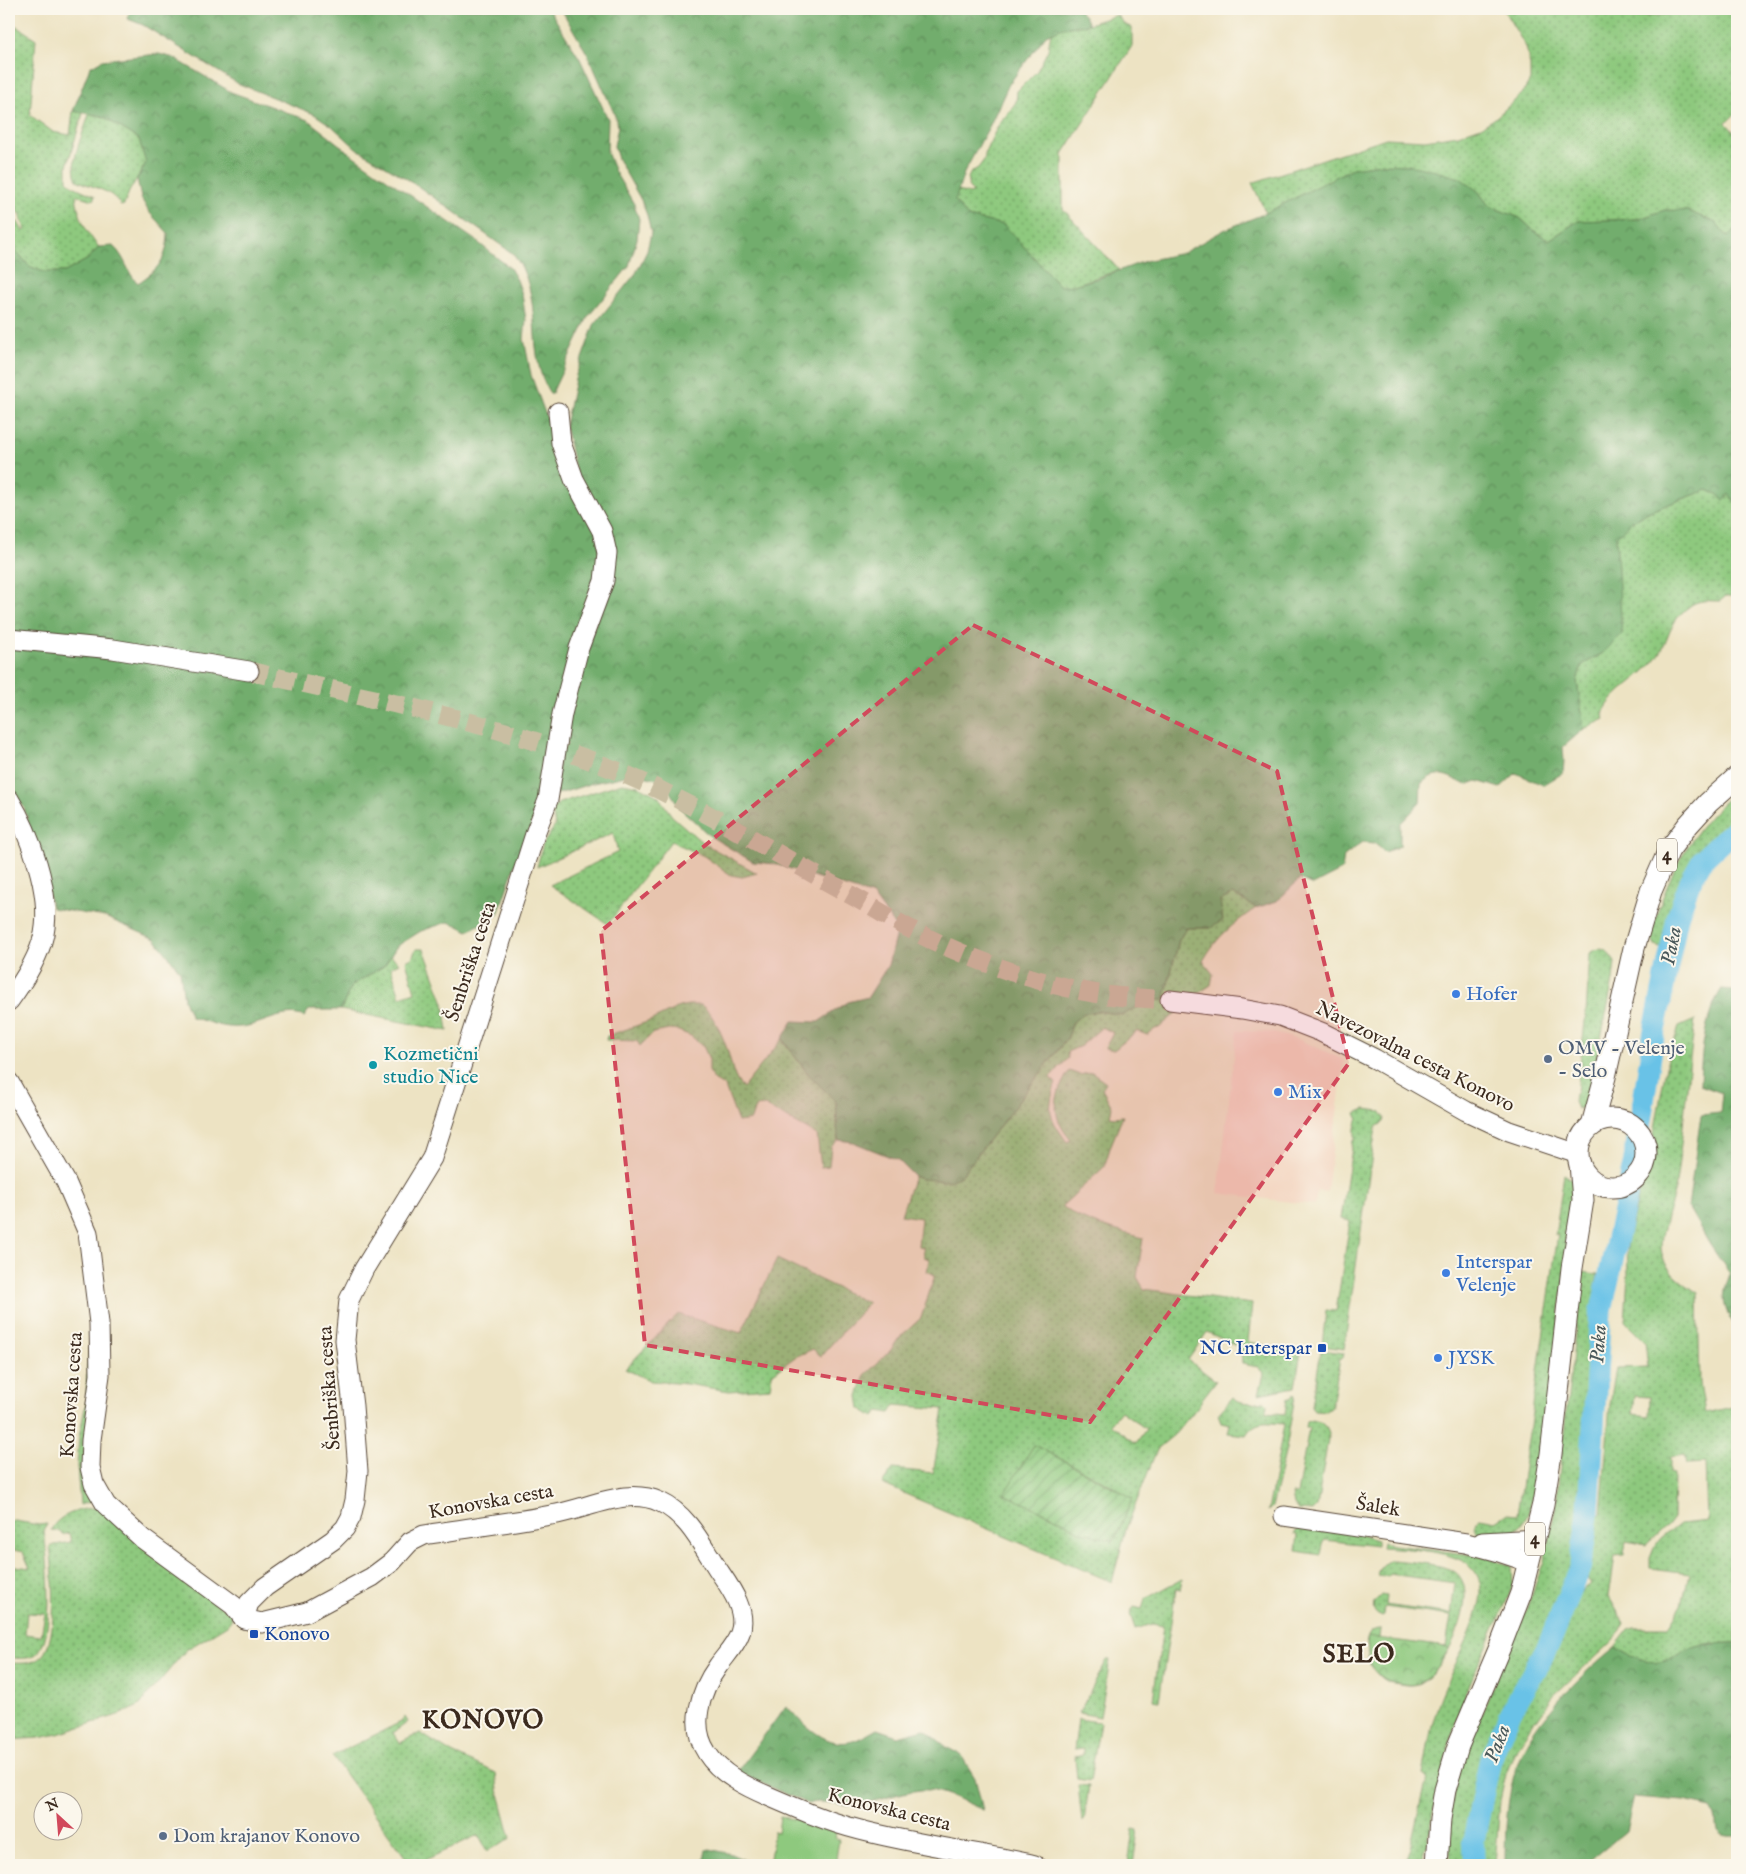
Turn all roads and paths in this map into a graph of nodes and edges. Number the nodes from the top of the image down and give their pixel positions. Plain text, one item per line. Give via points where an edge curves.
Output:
1 (558, 412) dead end
2 (9, 639) edge
3 (249, 671) tunnel mouth
4 (1737, 777) edge
5 (9, 799) edge
6 (1170, 1000) tunnel mouth
7 (9, 1001) edge
8 (9, 1082) edge
9 (1603, 1086) junction
10 (1620, 1119) junction
11 (1592, 1125) junction
12 (1579, 1159) junction
13 (1593, 1181) junction
14 (1583, 1200) junction
15 (1284, 1516) dead end
16 (1535, 1539) junction
17 (1466, 1543) junction
18 (1529, 1562) junction
19 (244, 1619) junction
20 (1035, 1865) edge
21 (1437, 1865) edge

1 - 19 street, Šenbriška cesta via 561,443 574,479 602,531 607,553 604,582 580,648 562,714 548,800 432,1158 364,1269 349,1300 345,1340 358,1471 351,1517 346,1528 332,1540 265,1587 249,1603
2 - 3 street via 113,649
4 - 9 main road, 4 via 1708,803 1669,850 1651,891 1634,948
5 - 7 street via 29,837 42,884 45,910 44,934 27,976
6 - 12 street, Navezovalna cesta Konovo via 1280,1016 1375,1059 1466,1112
8 - 19 street, Konovska cesta via 66,1182 88,1233 99,1323 100,1375 90,1467 94,1484 106,1505 143,1539 233,1605
9 - 10 main road, 4 via 1605,1107
9 - 11 main road, 4
10 - 11 main road via 1602,1120
10 - 13 main road, 4 via 1636,1127 1643,1136 1647,1147 1642,1170 1624,1185 1603,1186
11 - 12 main road, 4 via 1579,1143
12 - 13 main road via 1585,1174
12 - 14 main road, 4
13 - 14 main road, 4
14 - 16 main road, 4 via 1551,1454
15 - 17 street, Šalek
16 - 17 street
16 - 18 main road, 4
17 - 18 street
18 - 21 main road, 4 via 1518,1602 1458,1746 1444,1790
19 - 20 street, Konovska cesta via 262,1624 307,1612 372,1577 392,1562 410,1542 424,1535 554,1515 625,1497 658,1501 680,1516 719,1571 739,1606 742,1618 741,1631 735,1643 716,1669 699,1704 701,1741 718,1766 758,1792 806,1813 859,1830

